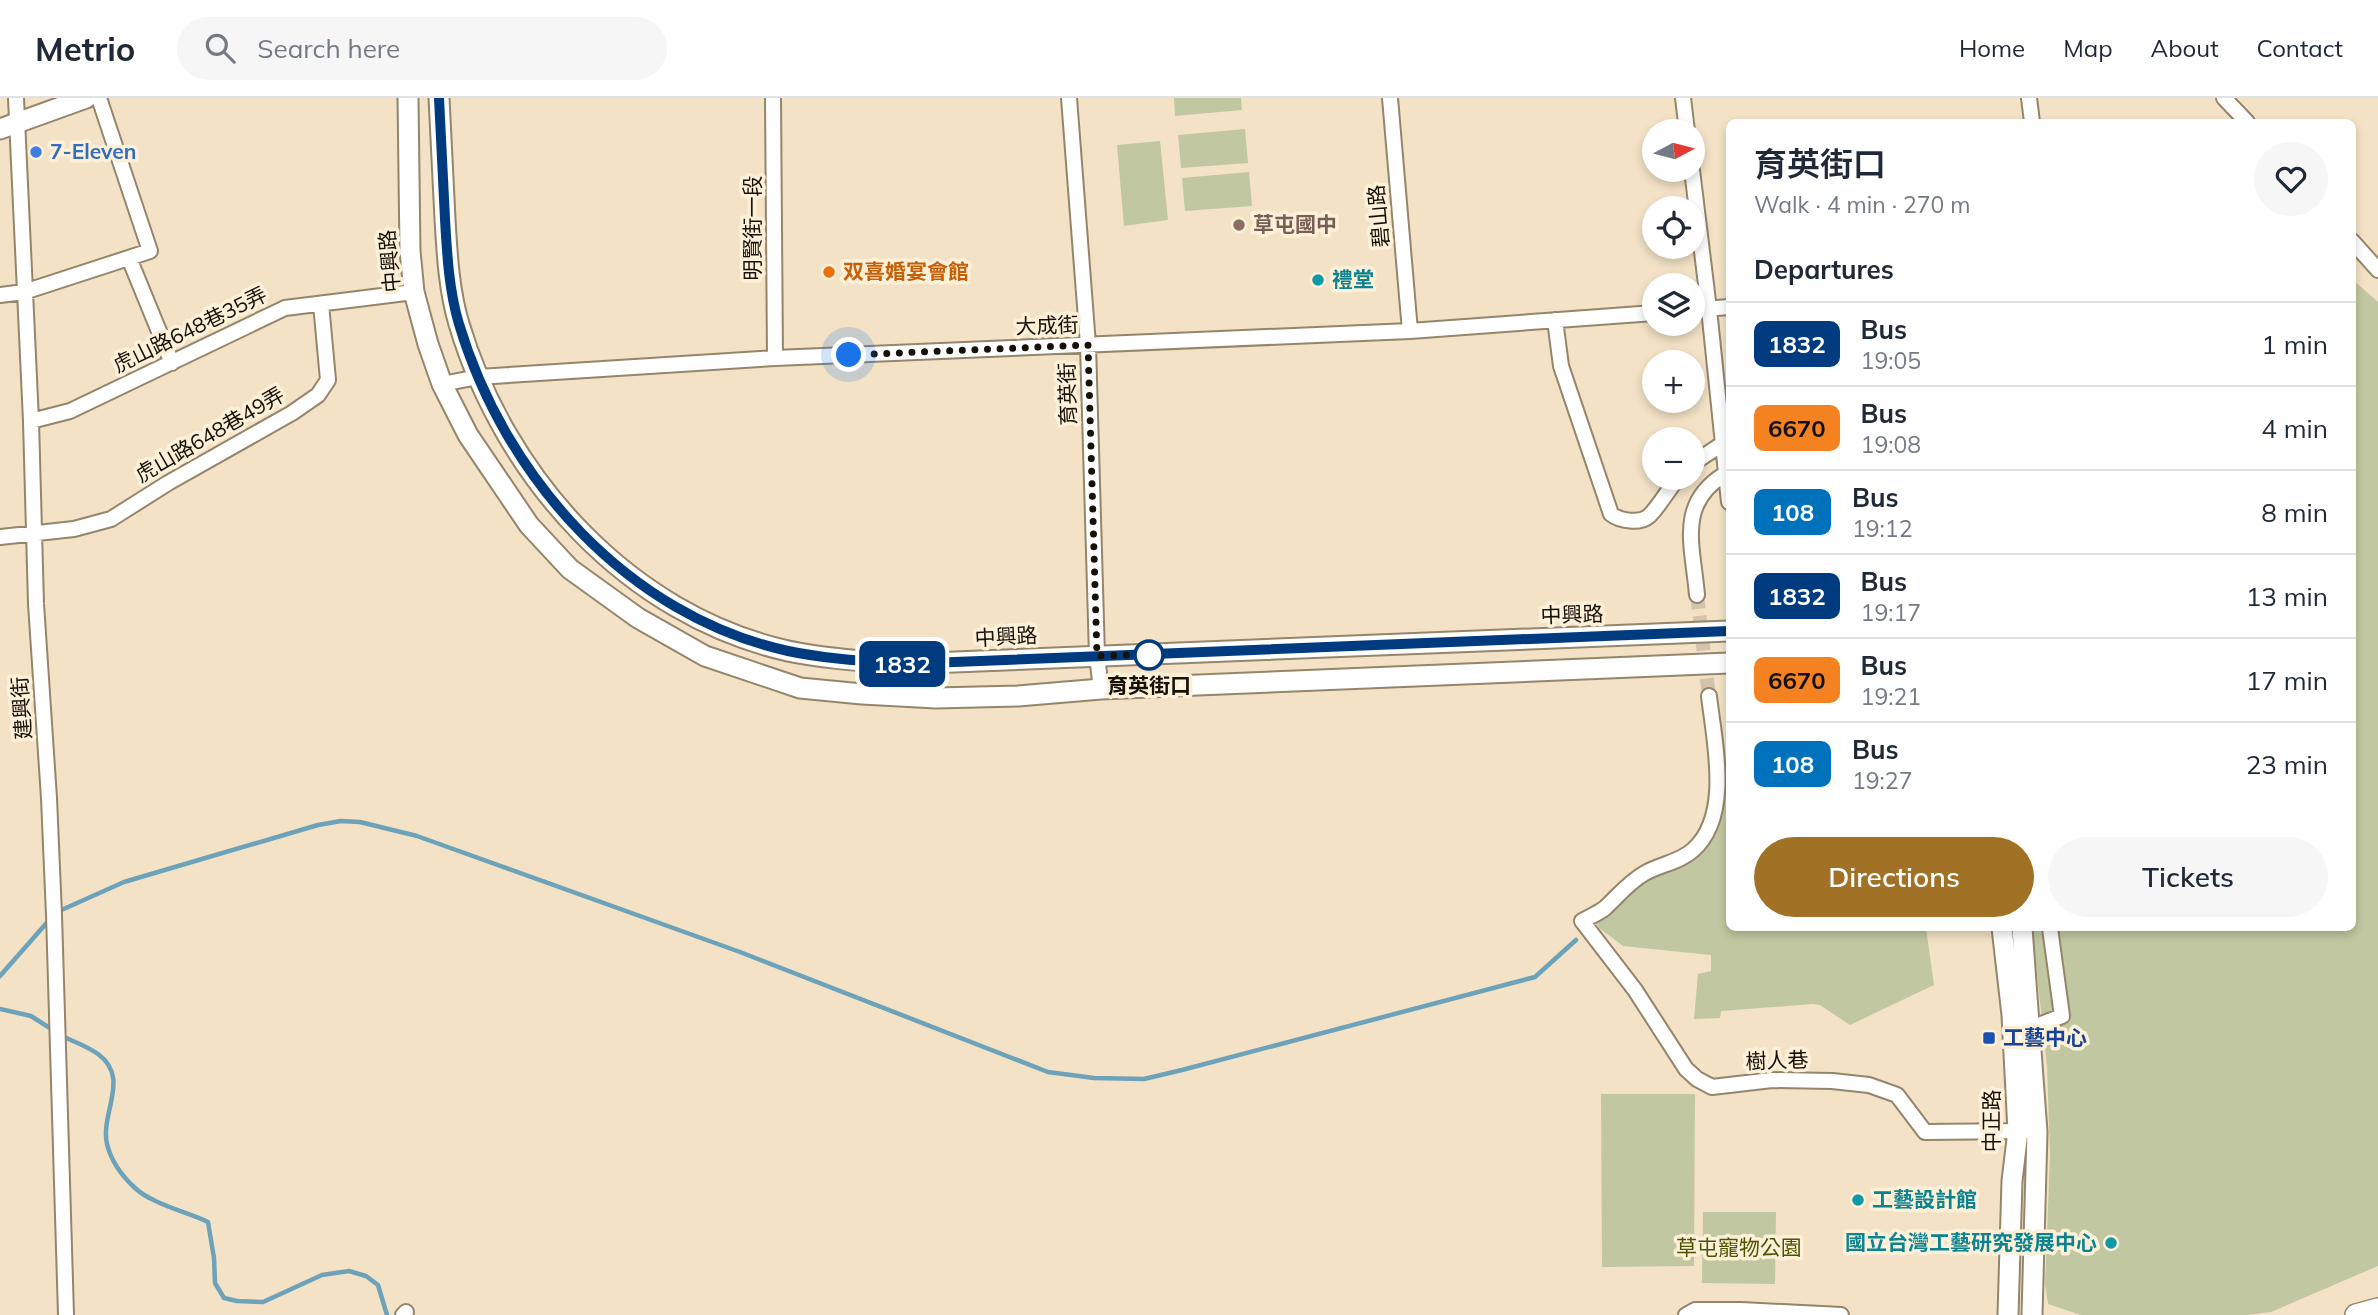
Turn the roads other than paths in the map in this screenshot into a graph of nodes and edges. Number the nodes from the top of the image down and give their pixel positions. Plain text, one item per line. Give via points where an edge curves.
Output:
1 (16, 98) edge
2 (86, 98) edge
3 (99, 98) edge
4 (408, 98) edge
5 (439, 98) edge
6 (773, 98) edge
7 (1069, 98) edge
8 (1390, 98) edge
9 (1683, 98) edge
10 (2029, 98) edge
11 (2224, 98) edge
12 (1686, 119) edge
13 (2032, 119) edge
14 (2244, 119) edge
15 (9, 125) edge
16 (1693, 182) edge
17 (2356, 245) edge
18 (129, 258) junction
19 (2378, 270) edge
20 (24, 292) junction
21 (414, 292) junction
22 (0, 295) edge
23 (321, 304) junction
24 (1726, 307) edge
25 (1705, 309) edge
26 (1709, 309) junction
27 (1642, 314) edge
28 (1555, 320) junction
29 (1410, 331) junction
30 (1088, 345) junction
31 (775, 358) junction
32 (172, 363) junction
33 (478, 377) junction
34 (442, 384) junction
35 (30, 421) junction
36 (1722, 444) junction
37 (1705, 455) edge
38 (1725, 474) junction
39 (1726, 481) edge
40 (1669, 490) edge
41 (33, 534) junction
42 (0, 537) edge
43 (1697, 594) tunnel mouth
44 (1726, 631) edge
45 (1097, 656) junction
46 (1726, 663) edge
47 (1101, 689) junction
48 (1709, 696) tunnel mouth
49 (2003, 931) edge
50 (2022, 931) edge
51 (2050, 931) edge
52 (2022, 1027) junction
53 (2027, 1132) junction
54 (2378, 1309) edge
55 (1741, 1312) edge
56 (66, 1315) edge
57 (1686, 1315) edge
58 (1841, 1315) edge
59 (2008, 1315) edge
60 (2032, 1315) edge
61 (2356, 1315) edge

1 - 15 street, 建興街
2 - 15 street
3 - 18 street via 150,251
4 - 21 street, 中興路
5 - 33 street, 中興路 via 448,266 458,323
6 - 31 street, 明賢街一段
7 - 30 street, 育英街
8 - 29 street, 碧山路
9 - 12 street
10 - 13 street
11 - 14 street
15 - 20 street, 建興街
16 - 26 street
17 - 19 street
18 - 20 street
18 - 32 street
20 - 22 street
20 - 35 street, 建興街
21 - 23 street, 虎山路648巷35弄
21 - 34 street, 中興路
23 - 32 street, 虎山路648巷35弄 via 285,308
23 - 41 street, 虎山路648巷49弄 via 328,380 318,395 111,519
24 - 26 street
25 - 26 street
26 - 36 street
27 - 28 street, 大成街
28 - 29 street, 大成街
28 - 40 street via 1561,366 1611,514 1619,520 1649,517
29 - 30 street, 大成街
30 - 31 street, 大成街
30 - 45 street, 育英街
31 - 33 street, 大成街
32 - 35 street, 虎山路648巷35弄 via 70,411
33 - 34 street, 大成街
33 - 45 street, 中興路 via 522,460 567,520 626,575 697,618 788,651 848,660 904,664
34 - 47 street, 中興路 via 501,487 570,569 638,618 705,656 800,688 862,694 977,697
35 - 41 street, 建興街
36 - 37 street
36 - 38 street
38 - 39 street
38 - 43 street via 1706,489 1690,521
41 - 42 street, 虎山路648巷49弄
41 - 56 street, 建興街 via 54,922
44 - 45 street, 中興路
45 - 47 street, 育英街
46 - 47 street, 中興路
48 - 53 street, 樹人巷 via 1717,799 1712,825 1694,849 1645,873 1604,909 1582,921 1635,990 1686,1069 1712,1087 1772,1080 1869,1085 1897,1095 1925,1132
49 - 52 street, 中正路
50 - 52 street, 中正路
51 - 52 street via 2062,1016
52 - 53 street, 中正路
53 - 59 street, 中正路 via 2012,1181
53 - 60 street, 中正路
54 - 61 main road
55 - 57 street via 1696,1310
55 - 58 street

